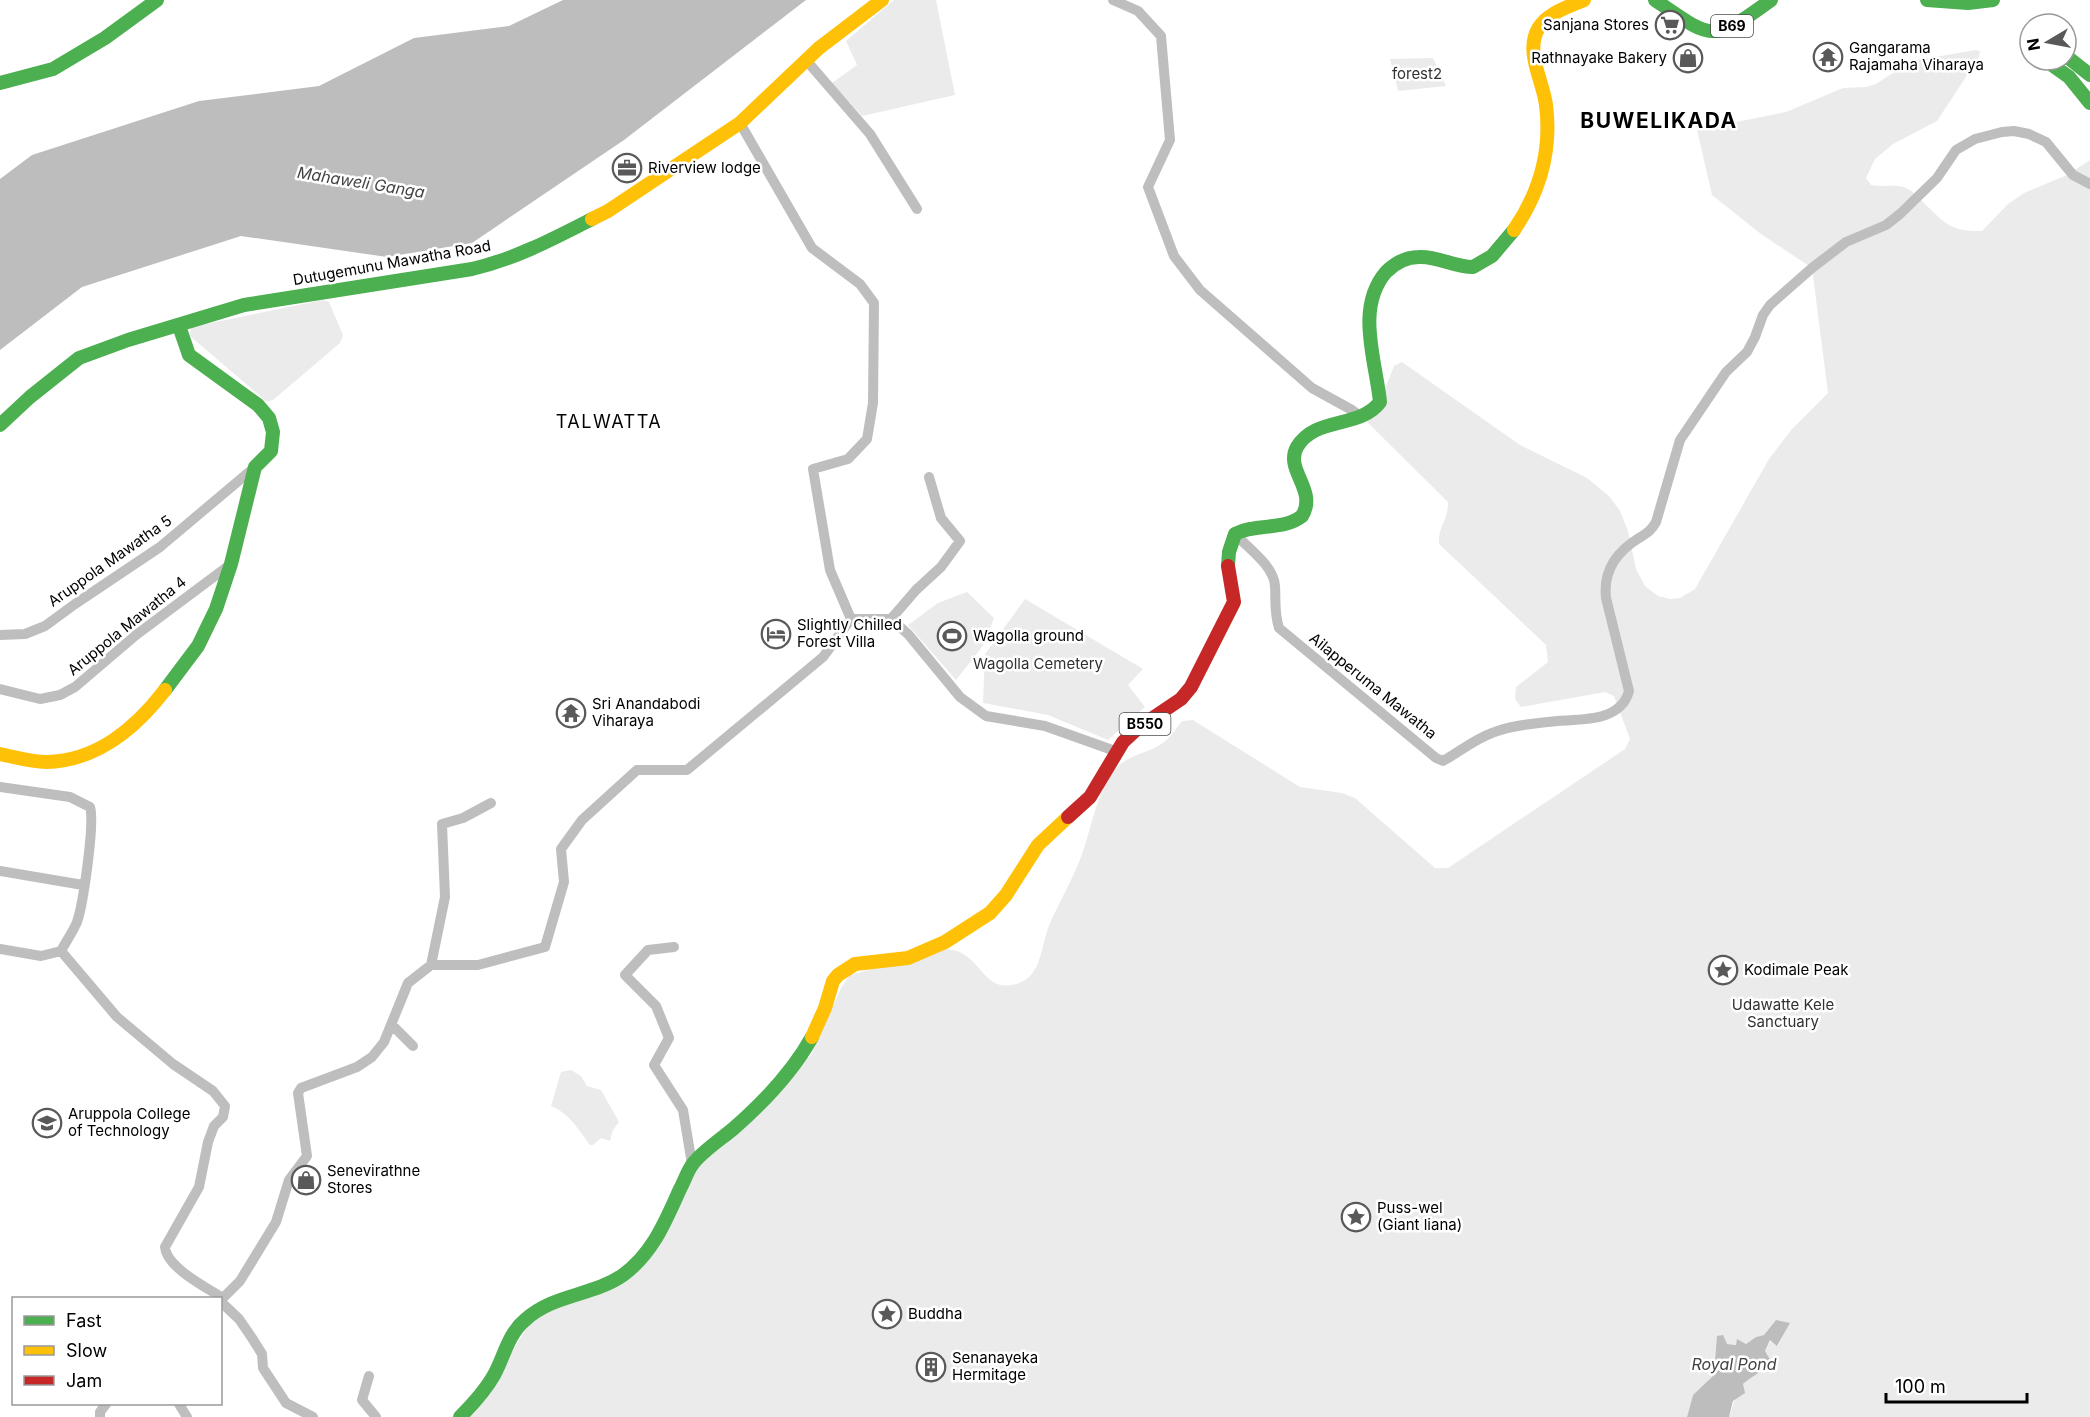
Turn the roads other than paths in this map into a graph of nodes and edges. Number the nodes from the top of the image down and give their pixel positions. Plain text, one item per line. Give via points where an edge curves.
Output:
1 (157, 0) edge
2 (882, 0) edge
3 (1113, 0) edge
4 (1584, 0) edge
5 (1655, 0) edge
6 (1683, 0) edge
7 (1771, 0) edge
8 (1927, 0) edge
9 (1993, 0) edge
10 (1689, 22) junction
11 (806, 60) junction
12 (2078, 66) edge
13 (2062, 72) edge
14 (2090, 75) edge
15 (0, 83) edge
16 (2090, 103) edge
17 (740, 123) junction
18 (2090, 184) edge
19 (917, 209) dead end
20 (179, 326) junction
21 (1362, 417) junction
22 (0, 425) edge
23 (255, 467) junction
24 (929, 477) dead end
25 (1235, 534) junction
26 (231, 564) junction
27 (850, 619) junction
28 (891, 619) junction
29 (0, 635) edge
30 (0, 689) edge
31 (1118, 752) junction
32 (0, 754) edge
33 (0, 787) edge
34 (491, 803) dead end
35 (0, 871) edge
36 (83, 885) junction
37 (674, 947) dead end
38 (0, 949) edge
39 (61, 951) junction
40 (431, 965) junction
41 (392, 1025) junction
42 (413, 1046) dead end
43 (692, 1164) junction
44 (217, 1297) edge
45 (222, 1299) edge
46 (222, 1301) edge
47 (369, 1376) dead end
48 (313, 1417) edge
49 (376, 1417) edge
50 (460, 1417) edge

1 - 15 main road via 53,69
2 - 11 main road, Dutugemunu Mawatha Road
3 - 21 street via 1138,11 1161,36 1170,140 1148,187 1174,256 1200,290 1312,388
4 - 21 main road via 1552,14 1536,31 1534,54 1545,100 1548,135 1544,169 1538,189 1504,244 1473,267 1425,257 1400,260 1385,271 1377,286 1369,335 1380,402 1371,414
5 - 10 main road
6 - 10 main road, B69
7 - 10 main road, B69 via 1723,30 1706,32
8 - 9 main road
11 - 17 main road, Dutugemunu Mawatha Road
11 - 19 street via 870,134
12 - 14 main road
13 - 16 main road
17 - 20 main road, Dutugemunu Mawatha Road via 608,211 497,263 244,305
17 - 27 street via 813,248 860,284 874,303 873,404 867,438 848,459 813,469 830,570
18 - 25 street, Ailapperuma Mawatha via 2073,175 2046,142 2030,134 2014,131 1975,140 1956,150 1937,178 1900,214 1886,225 1846,242 1770,305 1747,352 1726,372 1680,440 1651,531 1616,557 1607,573 1606,598 1629,691 1627,700 1607,715 1491,733 1443,760 1436,758 1279,628 1271,573
20 - 22 main road, Dutugemunu Mawatha Road via 79,358
20 - 23 main road via 189,355 258,405 269,418 273,432 271,451
21 - 25 main road via 1318,428 1296,448 1294,464 1307,499 1302,516 1293,522 1253,527
23 - 26 main road
23 - 29 street, Aruppola Mawatha 5 via 160,547 45,626 25,634
24 - 28 street via 941,518 960,541
25 - 31 main road, B550 via 1226,561 1234,602 1191,687 1171,707 1130,734
26 - 30 street, Aruppola Mawatha 4 via 136,635 75,687 40,699
26 - 32 main road via 198,646 155,703 124,734 99,750 71,759 44,762
27 - 28 street
27 - 40 street via 824,657 687,770 637,770 582,820 561,849 564,882 545,947 478,965
28 - 31 street via 960,697 986,716 1045,726
31 - 43 main road, B550 via 1090,797 1038,845 990,913 945,942 908,958 855,964 838,975 814,1034 788,1075
33 - 36 street via 70,797 90,807 92,831
34 - 40 street via 442,824 445,897
35 - 36 street
36 - 39 street via 77,922
37 - 43 street via 648,950 625,975 656,1006 669,1038 654,1065 683,1110
38 - 39 street via 41,956
39 - 44 street via 117,1017 173,1064 213,1091 225,1106 208,1142 199,1187 165,1247 165,1254 185,1274
40 - 41 street via 408,983
41 - 42 street
41 - 45 street via 384,1042 365,1062 301,1088 298,1093 307,1156 289,1180 276,1222 240,1281
43 - 50 main road, B550 via 664,1225 639,1261 603,1286 552,1302 523,1321 484,1392
46 - 48 street via 252,1338 262,1354 263,1368 286,1403
47 - 49 street via 362,1400

